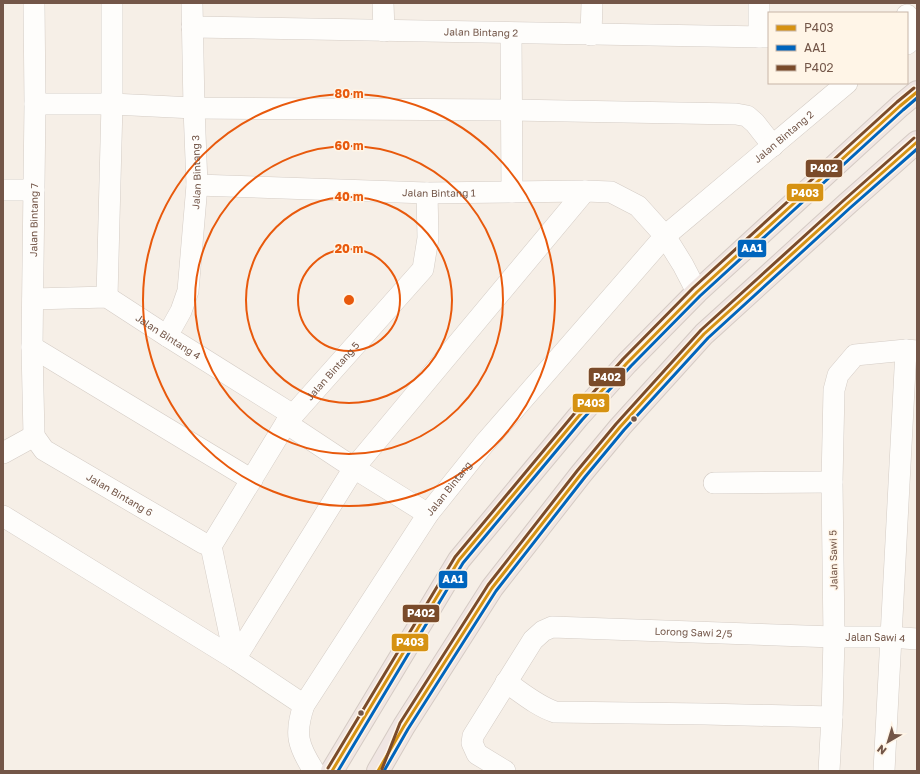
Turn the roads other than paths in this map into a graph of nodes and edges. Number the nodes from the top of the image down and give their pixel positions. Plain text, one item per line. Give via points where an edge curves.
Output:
1 (34, 3) edge
2 (112, 3) edge
3 (192, 3) edge
4 (383, 3) edge
5 (592, 3) edge
6 (759, 3) edge
7 (897, 3) edge
8 (905, 12) edge
9 (908, 17) edge
10 (192, 27) junction
11 (384, 31) junction
12 (511, 33) junction
13 (591, 35) junction
14 (764, 37) edge
15 (908, 43) edge
16 (846, 84) edge
17 (917, 92) edge
18 (36, 104) junction
19 (112, 104) junction
20 (194, 108) junction
21 (512, 110) junction
22 (917, 142) edge
23 (773, 146) junction
24 (196, 185) junction
25 (3, 190) edge
26 (34, 190) junction
27 (512, 192) junction
28 (585, 192) junction
29 (427, 193) junction
30 (664, 236) junction
31 (697, 292) junction
32 (107, 297) junction
33 (33, 299) junction
34 (167, 336) junction
35 (32, 347) junction
36 (911, 350) edge
37 (290, 419) junction
38 (34, 436) junction
39 (3, 453) edge
40 (354, 468) junction
41 (252, 480) junction
42 (832, 482) junction
43 (714, 483) dead end
44 (428, 514) junction
45 (3, 516) edge
46 (212, 546) junction
47 (834, 637) junction
48 (890, 637) junction
49 (917, 639) edge
50 (235, 659) junction
51 (506, 682) junction
52 (304, 704) junction
53 (832, 717) junction
54 (404, 726) junction
55 (314, 771) edge
56 (332, 771) edge
57 (378, 771) edge
58 (387, 771) edge
59 (506, 771) edge
60 (829, 771) edge
61 (884, 771) edge

1 - 18 street, Jalan Bintang 7
2 - 19 street
3 - 10 street, Jalan Bintang 3
4 - 11 street
5 - 13 street
6 - 14 street
7 - 8 street
9 - 15 street via 914,38
10 - 11 street, Jalan Bintang 2
10 - 20 street, Jalan Bintang 3
11 - 12 street, Jalan Bintang 2
12 - 13 street, Jalan Bintang 2
12 - 21 street
13 - 14 street, Jalan Bintang 2
16 - 23 street, Jalan Bintang 2
17 - 31 highway
18 - 19 street
18 - 26 street, Jalan Bintang 7
19 - 20 street
19 - 32 street
20 - 21 street
20 - 24 street, Jalan Bintang 3
21 - 23 street via 748,116
21 - 27 street
22 - 54 highway via 704,334 620,427 492,588
23 - 30 street, Jalan Bintang 2
24 - 29 street, Jalan Bintang 1
24 - 34 street, Jalan Bintang 3 via 188,291 181,311
25 - 26 street
26 - 33 street, Jalan Bintang 7
27 - 28 street, Jalan Bintang 1
27 - 29 street, Jalan Bintang 1
28 - 30 street, Jalan Bintang 1 via 611,192 638,206
28 - 40 street
29 - 37 street, Jalan Bintang 5 via 428,238 423,269
30 - 31 street, Jalan Bintang 1
30 - 44 street, Jalan Bintang via 484,444
31 - 56 highway via 578,417 458,560
32 - 33 street
32 - 34 street, Jalan Bintang 4
33 - 35 street, Jalan Bintang 7
34 - 37 street, Jalan Bintang 4
35 - 38 street, Jalan Bintang 7
35 - 41 street
36 - 42 street, Jalan Sawi 5 via 855,356 838,375 834,390
36 - 48 street
37 - 40 street, Jalan Bintang 4
37 - 41 street, Jalan Bintang 5
38 - 39 street
38 - 46 street, Jalan Bintang 6 via 44,450
40 - 44 street, Jalan Bintang 4
40 - 50 street
41 - 46 street, Jalan Bintang 5
42 - 43 street
42 - 47 street, Jalan Sawi 5
44 - 52 street, Jalan Bintang
45 - 50 street
46 - 50 street
47 - 48 street, Jalan Sawi 4
47 - 51 street, Lorong Sawi 2/5 via 552,627 543,630 533,640
47 - 53 street, Jalan Sawi 5
48 - 49 street, Jalan Sawi 4
48 - 61 street
50 - 52 street
51 - 53 street via 538,705 555,712
51 - 59 street via 473,736 472,743 477,754
52 - 55 street, Jalan Bintang via 300,716 300,744
53 - 60 street, Jalan Sawi 5
54 - 57 highway
54 - 58 highway

